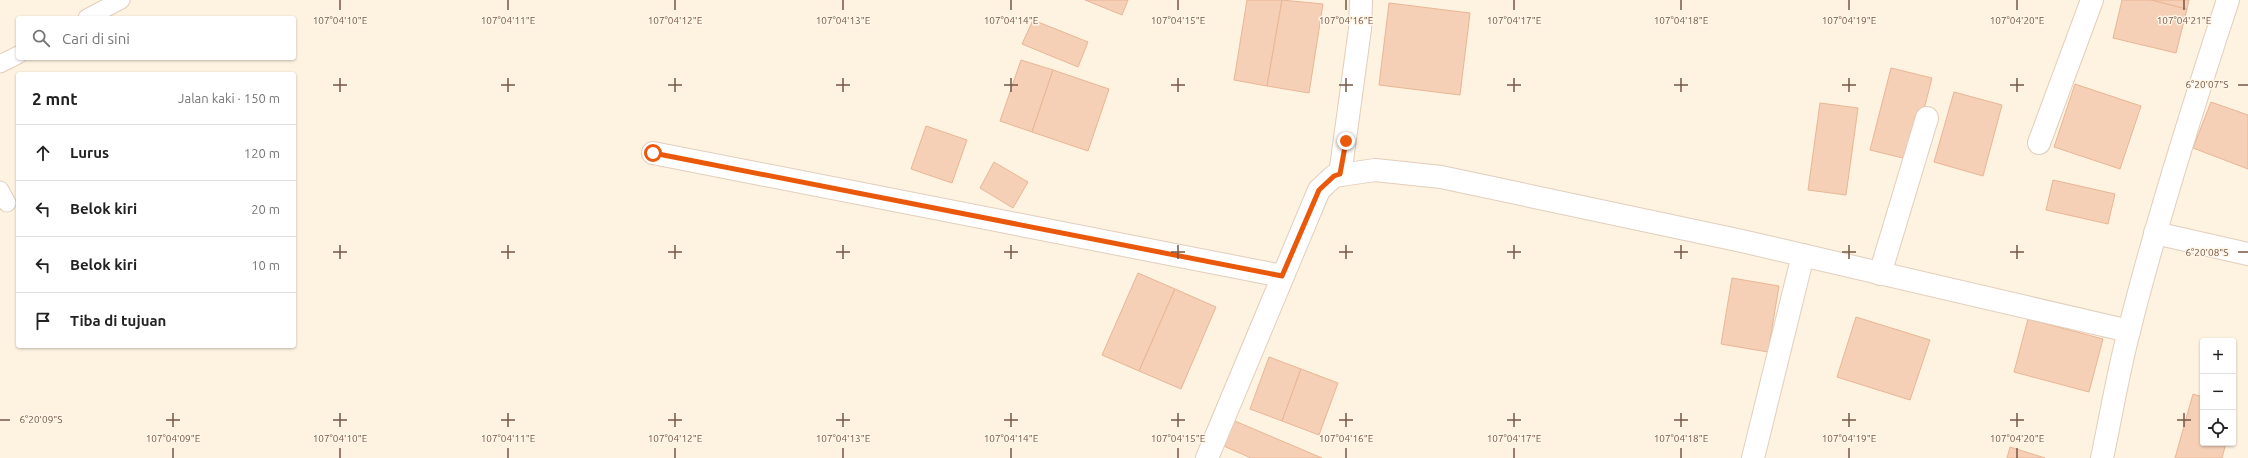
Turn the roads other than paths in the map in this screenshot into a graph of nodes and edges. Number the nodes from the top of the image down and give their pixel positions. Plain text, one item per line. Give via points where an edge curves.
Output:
1 (121, 0) edge
2 (1361, 0) edge
3 (2092, 0) edge
4 (2228, 0) edge
5 (91, 16) edge
6 (16, 56) edge
7 (0, 64) edge
8 (1927, 118) dead end
9 (2039, 143) dead end
10 (653, 153) dead end
11 (1340, 174) junction
12 (2155, 233) junction
13 (2248, 254) edge
14 (1803, 255) junction
15 (1880, 274) junction
16 (1282, 276) junction
17 (2129, 331) junction
18 (1207, 458) edge
19 (1753, 458) edge
20 (2102, 458) edge

1 - 5 lane
2 - 11 street via 1360,29
3 - 9 street
4 - 12 street
6 - 7 lane
8 - 15 street
10 - 16 street
11 - 14 street via 1376,170 1441,177
11 - 16 street via 1334,176 1319,190
12 - 13 street
12 - 17 street
14 - 15 street
14 - 19 street
15 - 17 street
16 - 18 street
17 - 20 street

